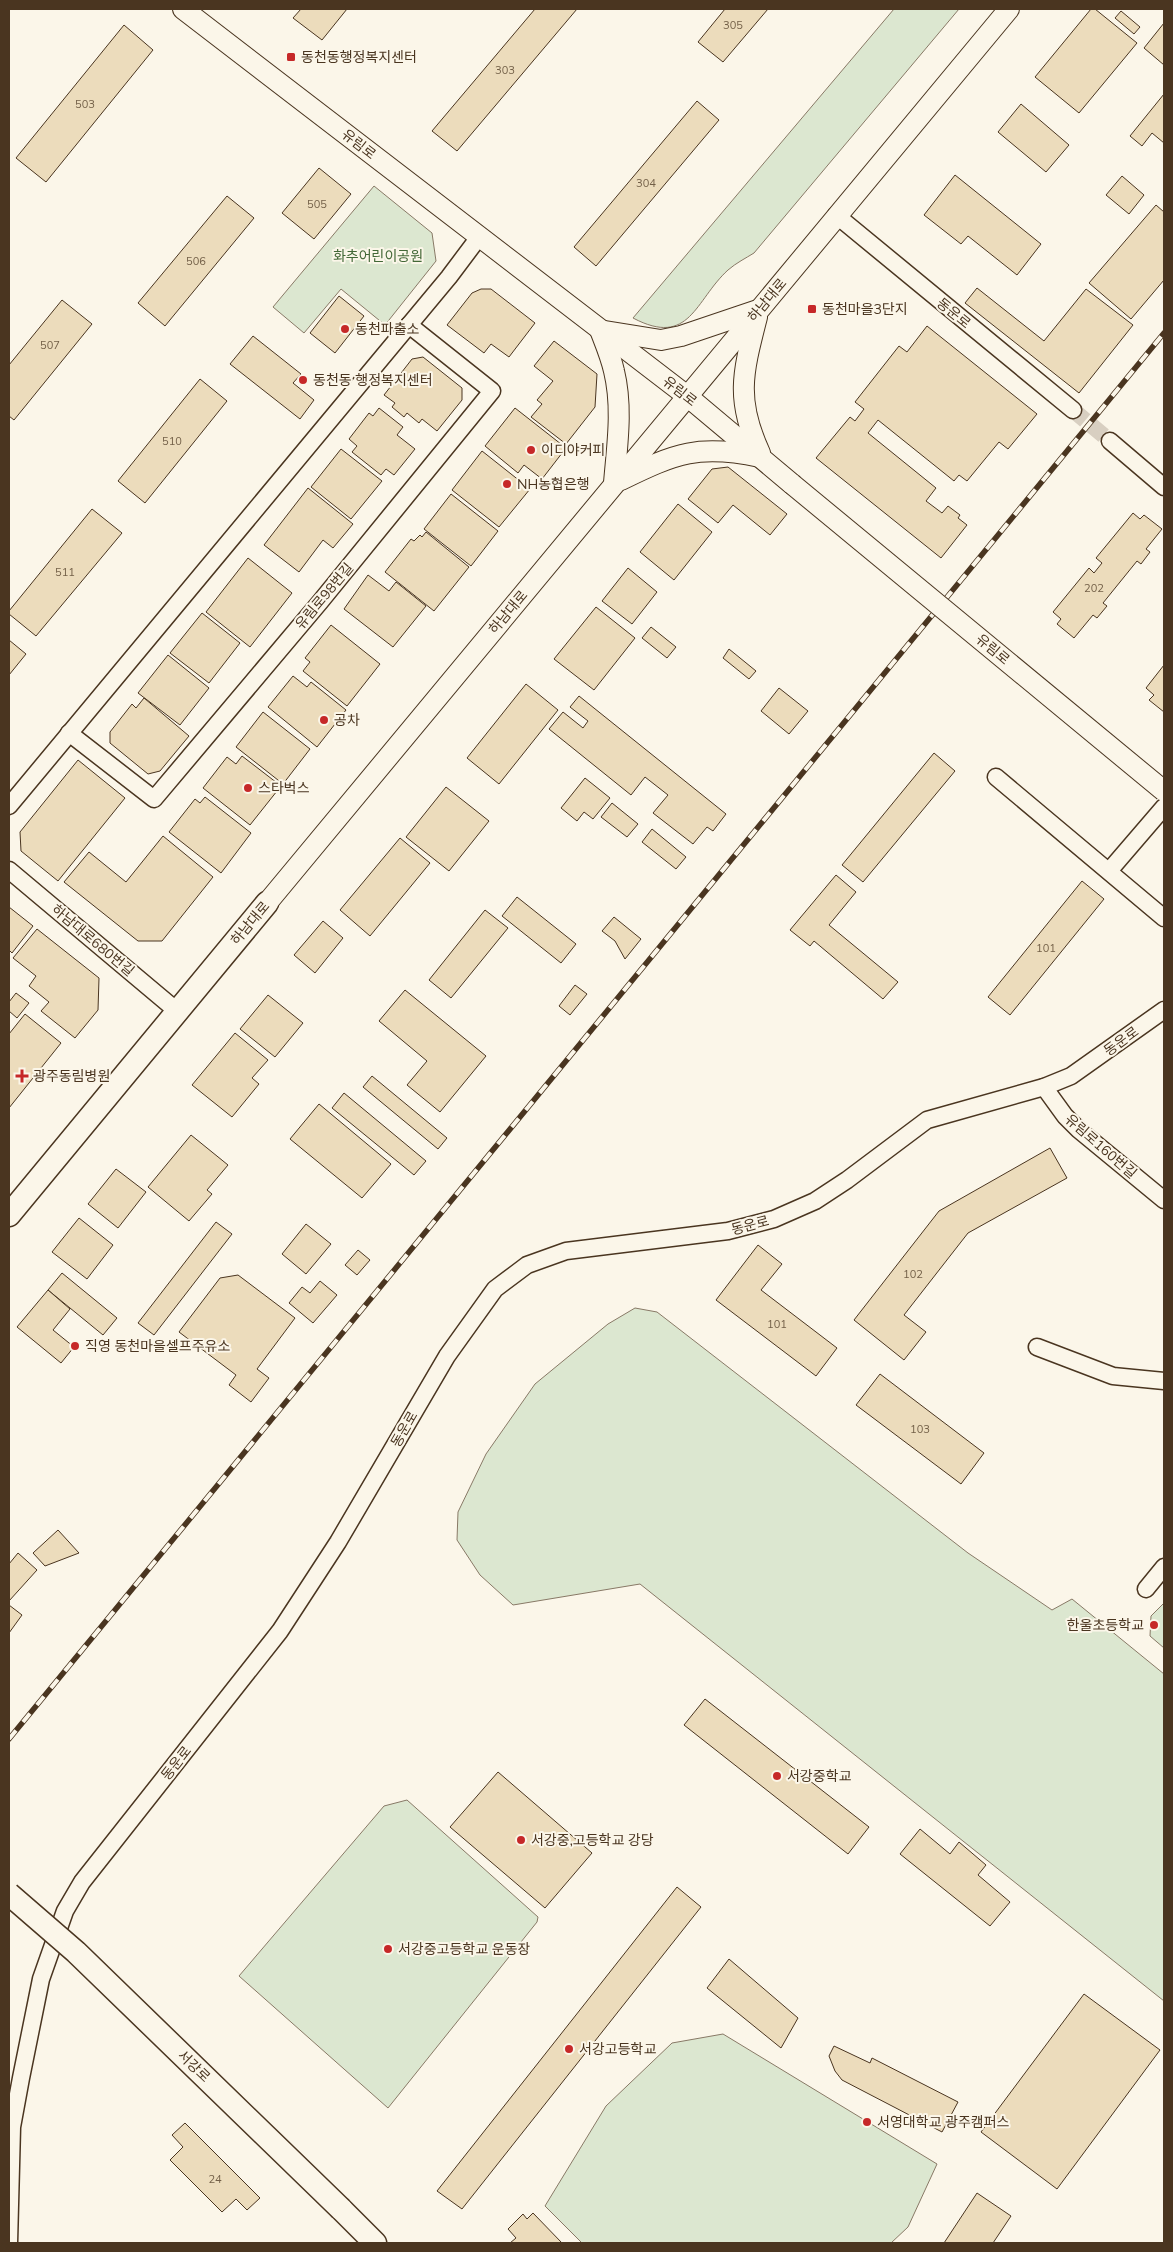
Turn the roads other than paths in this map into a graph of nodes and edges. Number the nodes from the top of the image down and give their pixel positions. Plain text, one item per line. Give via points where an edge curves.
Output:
1 (1009, 9) edge
2 (194, 12) edge
3 (836, 215) junction
4 (479, 237) junction
5 (759, 310) junction
6 (409, 325) junction
7 (600, 330) junction
8 (687, 396) junction
9 (1073, 410) tunnel mouth
10 (1110, 441) tunnel mouth
11 (762, 458) junction
12 (614, 483) junction
13 (1164, 487) edge
14 (69, 733) junction
15 (996, 777) dead end
16 (1164, 791) edge
17 (9, 806) edge
18 (1164, 807) edge
19 (9, 870) edge
20 (1109, 871) junction
21 (267, 903) joint
22 (1164, 918) edge
23 (1164, 1010) edge
24 (178, 1011) junction
25 (1044, 1088) junction
26 (1164, 1200) edge
27 (9, 1215) edge
28 (1037, 1347) dead end
29 (1164, 1381) edge
30 (1164, 1567) edge
31 (1146, 1589) dead end
32 (9, 1894) edge
33 (9, 2222) edge
34 (10, 2243) edge
35 (375, 2243) edge

1 - 3 street, 하남대로
2 - 4 street, 유림로
3 - 5 street, 하남대로
3 - 9 street, 동운로
4 - 6 street
4 - 7 street, 유림로
5 - 7 street via 661,340
5 - 8 street, 하남대로
5 - 11 street via 743,369 743,400 748,428
6 - 14 street
6 - 14 street, 유림로98번길 via 492,391 320,602 154,799
7 - 8 street, 유림로
7 - 12 street via 614,371 618,398 620,423
8 - 11 street, 유림로
8 - 12 street, 하남대로
10 - 13 street
11 - 12 street via 732,451 683,453
11 - 16 street, 유림로, bridge
12 - 21 street, 하남대로
14 - 17 street
15 - 20 street
18 - 20 street
19 - 24 street, 하남대로680번길
20 - 22 street
21 - 24 main road, 하남대로
23 - 25 street, 동운로 via 1071,1076
24 - 27 main road, 하남대로
25 - 26 street, 유림로160번길 via 1079,1130
25 - 33 street, 동운로 via 927,1120 815,1201 774,1219 728,1231 566,1251 527,1265 495,1288 446,1356 338,1542 280,1632 82,1882 65,1911 41,1980 12,2127
28 - 29 street via 1113,1376
30 - 31 street
32 - 35 main road, 서강로, bridge via 76,1952
33 - 34 street, 동운로

